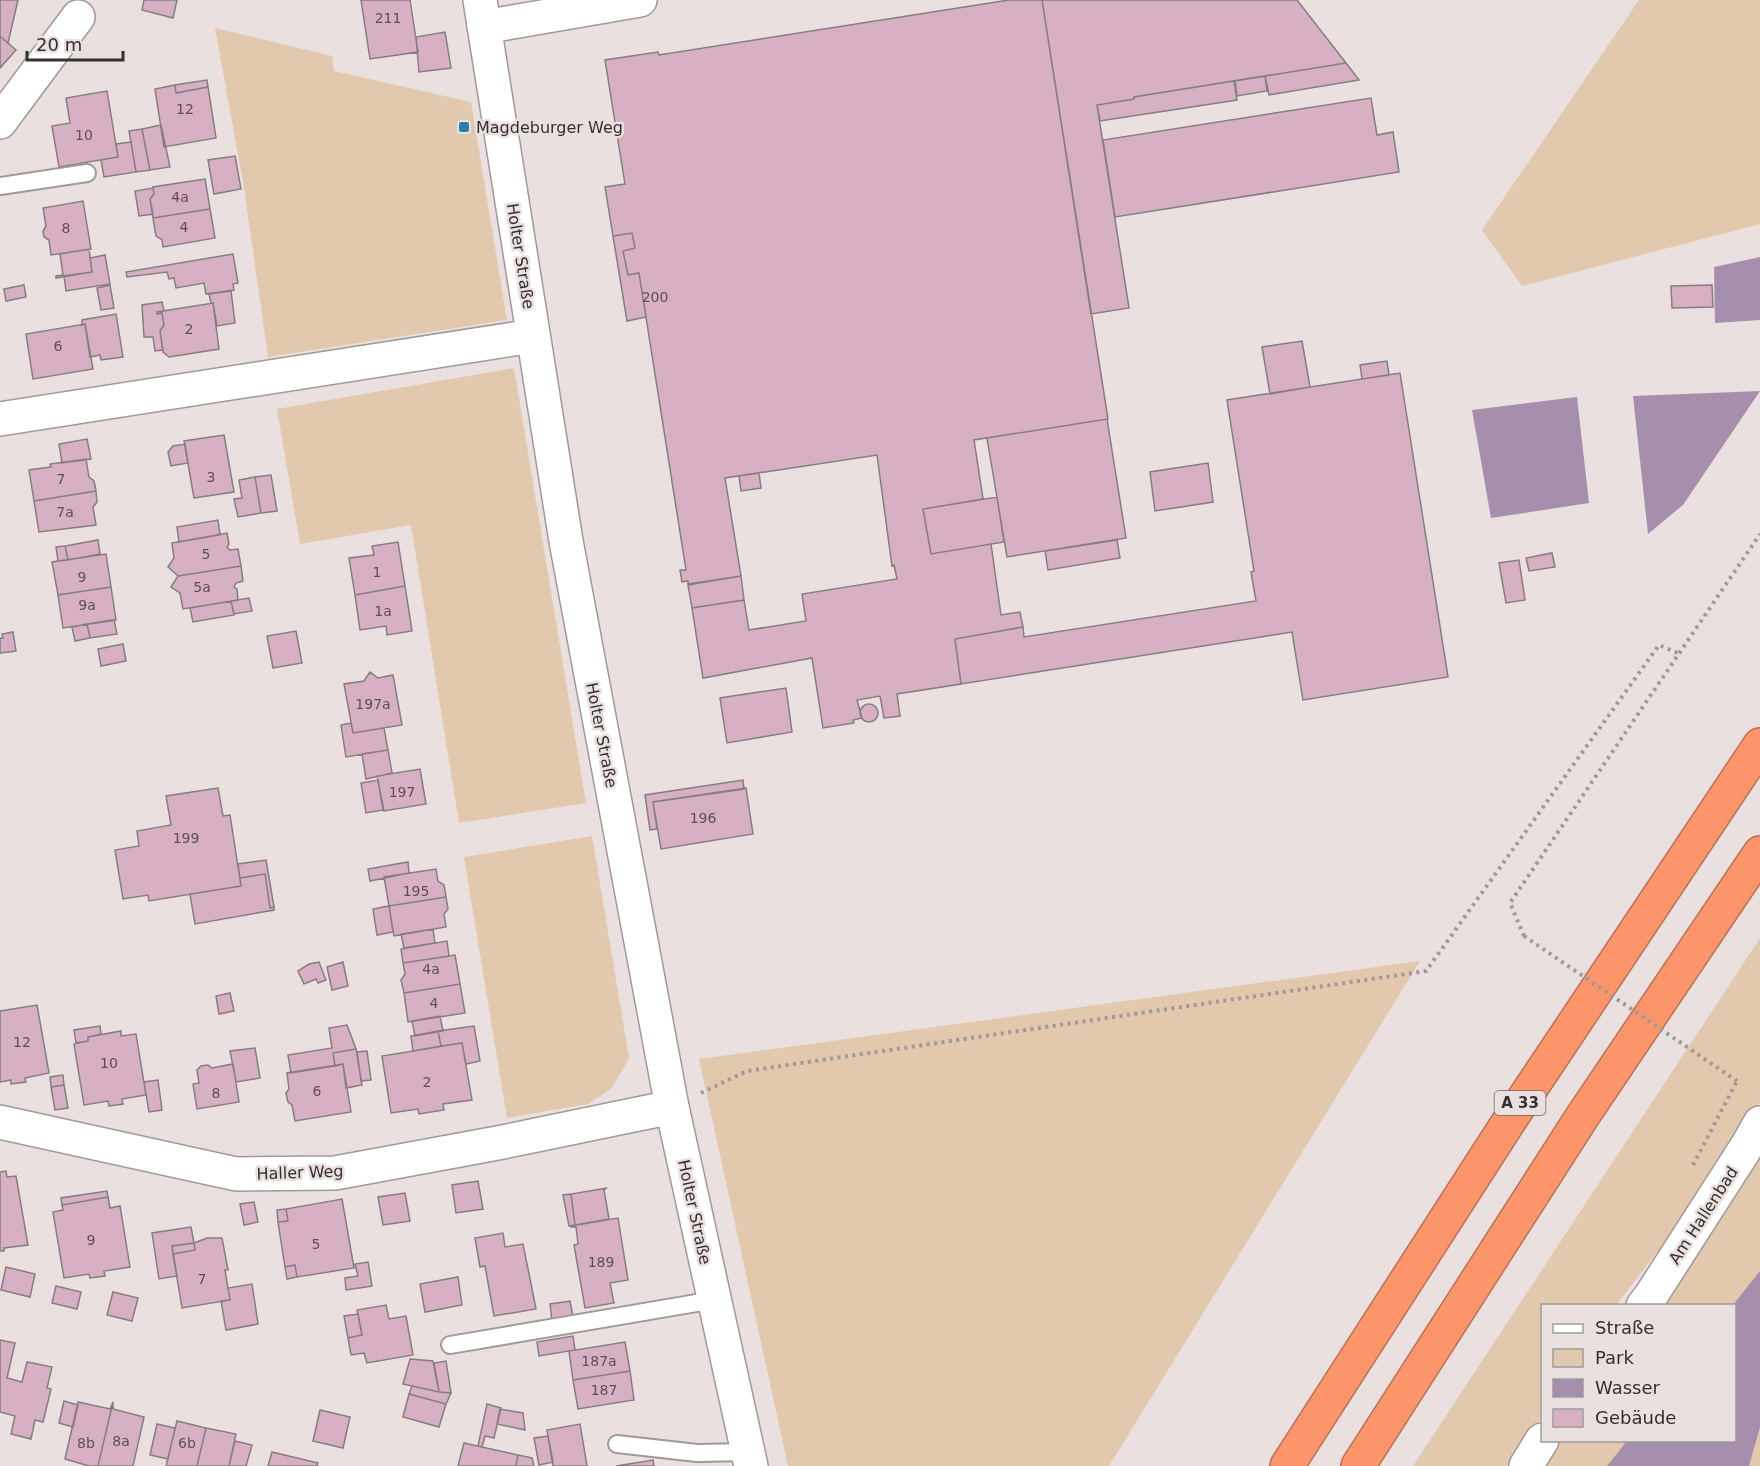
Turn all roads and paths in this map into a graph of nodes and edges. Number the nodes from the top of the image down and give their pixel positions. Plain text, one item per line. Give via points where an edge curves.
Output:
1 (640, 0) edge
2 (482, 14) edge
3 (78, 17) dead end
4 (0, 122) edge
5 (87, 173) dead end
6 (0, 186) edge
7 (533, 336) junction
8 (0, 417) edge
9 (1760, 534) edge
10 (1680, 654) junction
11 (1760, 745) edge
12 (1760, 853) edge
13 (1737, 1081) dead end
14 (684, 1102) junction
15 (0, 1122) edge
16 (1760, 1123) edge
17 (714, 1300) junction
18 (1643, 1304) edge
19 (450, 1346) dead end
20 (1541, 1442) edge
21 (617, 1444) dead end
22 (749, 1459) edge
23 (1287, 1466) edge
24 (1358, 1466) edge
25 (1526, 1466) edge

1 - 2 street
2 - 7 street, Holter Straße
3 - 4 street
5 - 6 lane
7 - 8 street
7 - 14 street, Holter Straße via 566,542
9 - 10 path
10 - 13 path, bridge via 1510,903 1524,936
10 - 14 path via 1659,645 1426,971 747,1071
11 - 23 highway, A 33 via 1513,1115
12 - 24 highway via 1576,1127
14 - 15 street, Haller Weg via 503,1142 336,1173 236,1174
14 - 17 street, Holter Straße
16 - 18 street, Am Hallenbad
17 - 19 lane
17 - 22 street, Holter Straße
20 - 25 street
21 - 22 lane

